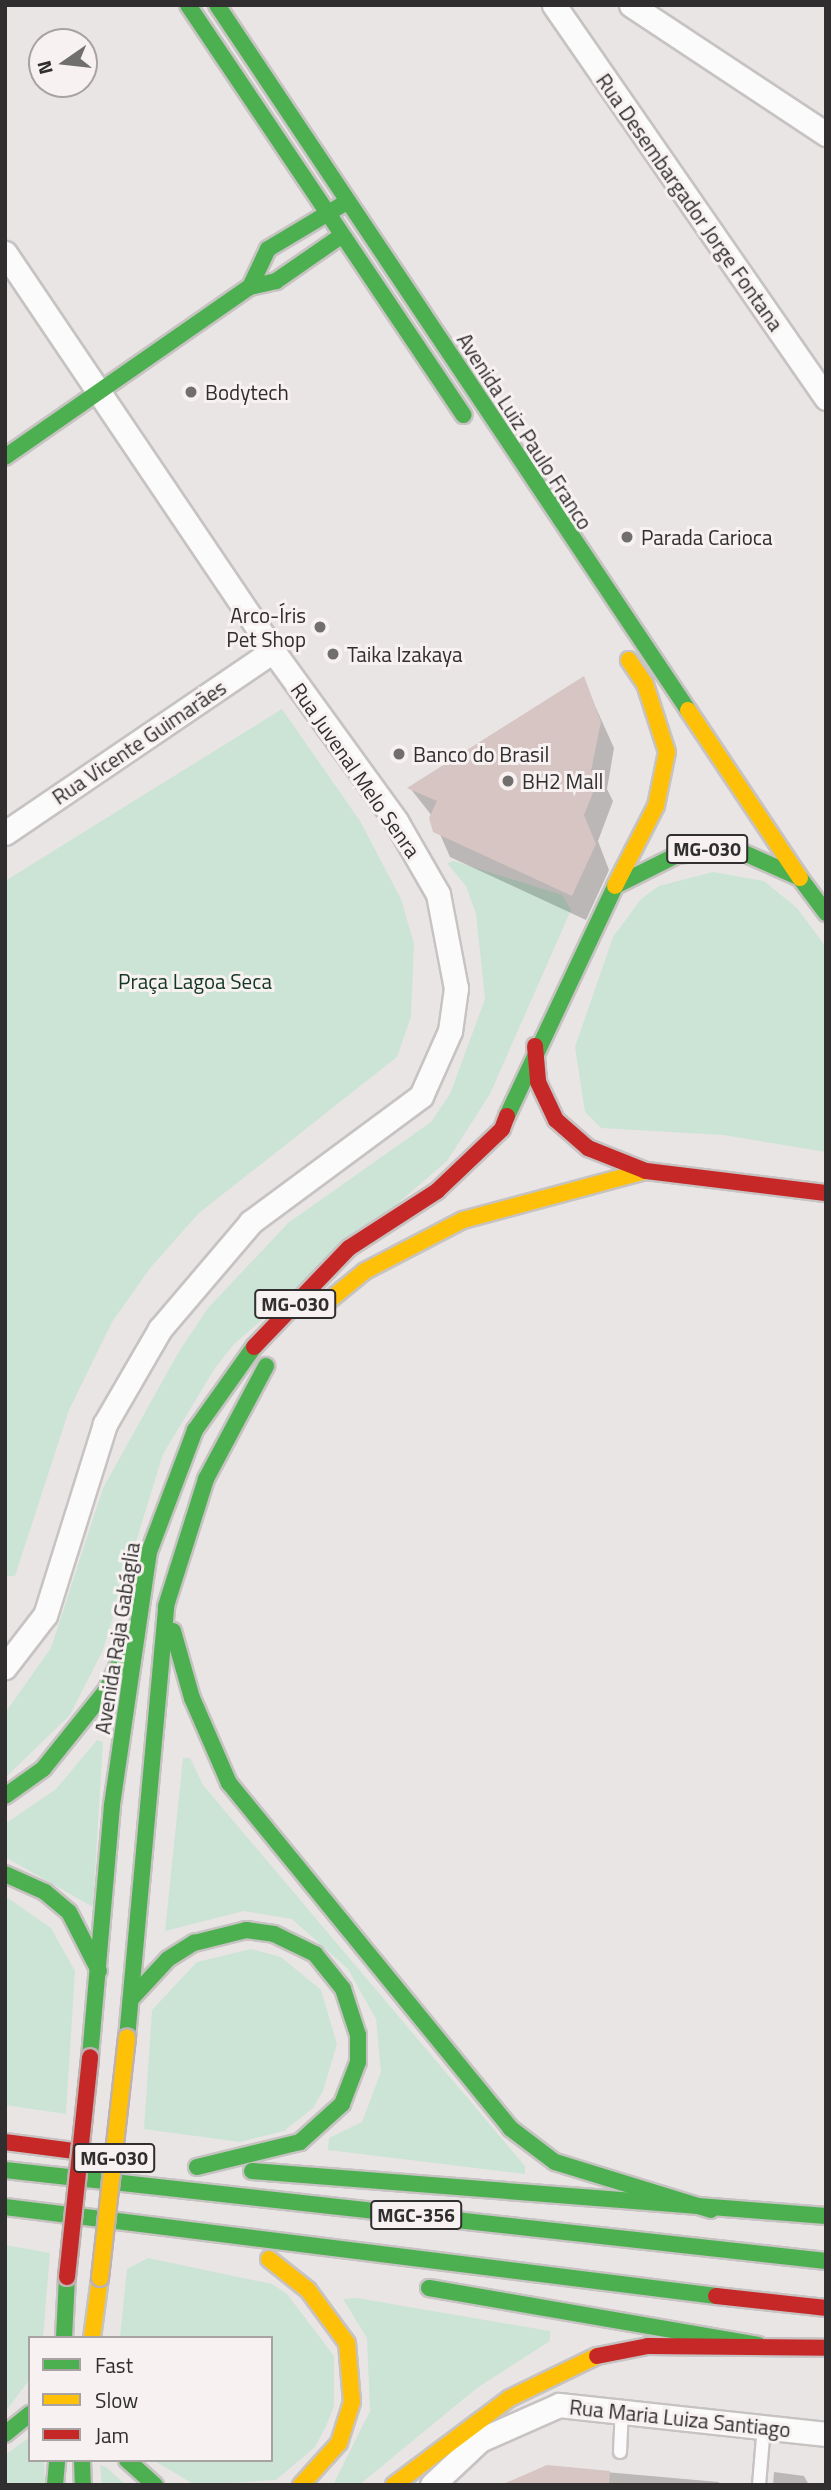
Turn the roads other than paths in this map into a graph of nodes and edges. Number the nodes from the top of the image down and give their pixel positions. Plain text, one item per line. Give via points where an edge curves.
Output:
1 (188, 5) edge
2 (217, 5) edge
3 (554, 5) edge
4 (631, 5) edge
5 (826, 134) edge
6 (353, 207) junction
7 (325, 209) junction
8 (341, 236) junction
9 (5, 253) edge
10 (250, 287) junction
11 (103, 391) junction
12 (826, 398) edge
13 (472, 429) dead end
14 (5, 457) edge
15 (619, 645) dead end
16 (272, 651) junction
17 (5, 833) edge
18 (800, 878) junction
19 (615, 886) junction
20 (826, 913) edge
21 (535, 1046) junction
22 (646, 1171) junction
23 (808, 1193) junction
24 (826, 1193) edge
25 (826, 1200) edge
26 (301, 1325) dead end
27 (274, 1356) dead end
28 (166, 1606) junction
29 (139, 1621) junction
30 (8, 1658) edge
31 (5, 1796) edge
32 (5, 1874) edge
33 (100, 1972) junction
34 (131, 1999) junction
35 (5, 2136) edge
36 (5, 2142) edge
37 (32, 2145) junction
38 (128, 2158) dead end
39 (5, 2170) edge
40 (5, 2207) edge
41 (711, 2210) junction
42 (826, 2216) edge
43 (5, 2225) edge
44 (270, 2259) junction
45 (826, 2261) edge
46 (309, 2266) dead end
47 (413, 2285) dead end
48 (826, 2308) edge
49 (64, 2336) edge
50 (92, 2336) edge
51 (758, 2344) junction
52 (826, 2348) edge
53 (622, 2407) junction
54 (28, 2416) edge
55 (764, 2426) junction
56 (5, 2434) edge
57 (826, 2434) edge
58 (620, 2452) dead end
59 (57, 2462) edge
60 (82, 2462) edge
61 (129, 2462) edge
62 (55, 2485) edge
63 (83, 2485) edge
64 (155, 2485) edge
65 (301, 2485) edge
66 (394, 2485) edge
67 (432, 2485) edge
68 (758, 2485) edge

1 - 7 main road, Avenida Luiz Paulo Franco
2 - 6 main road, Avenida Luiz Paulo Franco
3 - 12 street, Rua Desembargador Jorge Fontana
4 - 5 street
6 - 7 main road via 337,202
6 - 18 main road, Avenida Luiz Paulo Franco
7 - 8 main road, Avenida Luiz Paulo Franco
7 - 10 main road via 268,249
8 - 10 main road via 276,281
8 - 13 main road, Avenida Luiz Paulo Franco
9 - 11 street, Rua Juvenal Melo Senra
10 - 11 main road
11 - 14 main road
11 - 16 street, Rua Juvenal Melo Senra
15 - 19 main road via 645,684 667,752 656,806
16 - 17 street, Rua Vicente Guimarães
16 - 30 street, Rua Juvenal Melo Senra via 396,821 438,894 456,988 450,1031 421,1096 251,1222 160,1329 105,1424 46,1615
18 - 19 main road, MG-030 via 733,848 696,849
18 - 20 main road, MG-030
19 - 21 main road, MG-030
21 - 22 main road via 538,1082 556,1121 588,1148
21 - 29 main road, Avenida Raja Gabáglia / MG-030 via 502,1129 437,1191 349,1248 260,1339 195,1430 149,1552
22 - 23 main road, MG-030
22 - 26 main road, MG-030 via 463,1220 365,1271
23 - 24 main road
23 - 25 main road, MG-030
27 - 28 main road, Avenida Raja Gabáglia / MG-030 via 206,1479
28 - 34 main road, Avenida Raja Gabáglia / MG-030
28 - 41 main road via 192,1698 229,1783 510,2128 555,2162
29 - 31 main road via 107,1689 43,1769
29 - 33 main road, Avenida Raja Gabáglia / MG-030 via 112,1805
32 - 33 main road via 45,1892 69,1912
33 - 49 main road, Avenida Raja Gabáglia / MG-030, bridge
34 - 41 main road, MGC-356 via 168,1959 194,1943 246,1930 274,1934 315,1954 343,1989 358,2035 358,2062 342,2104 300,2142 190,2166
34 - 50 main road, Avenida Raja Gabáglia / MG-030, bridge
35 - 37 main road
36 - 37 main road
37 - 38 main road
39 - 45 main road, MGC-356
40 - 48 main road, MGC-356 via 264,2235 432,2264
41 - 42 main road, MGC-356
43 - 44 main road
44 - 46 main road
44 - 65 main road via 308,2290 347,2343 352,2402 338,2442
47 - 51 main road
51 - 52 main road
51 - 66 main road via 648,2346 590,2357 510,2398
53 - 55 street, Rua Maria Luiza Santiago
53 - 58 lane
53 - 67 street, Rua Maria Luiza Santiago via 559,2405 480,2440
54 - 56 main road
55 - 57 street, Rua Maria Luiza Santiago
55 - 68 lane
59 - 62 main road
60 - 63 main road
61 - 64 main road

